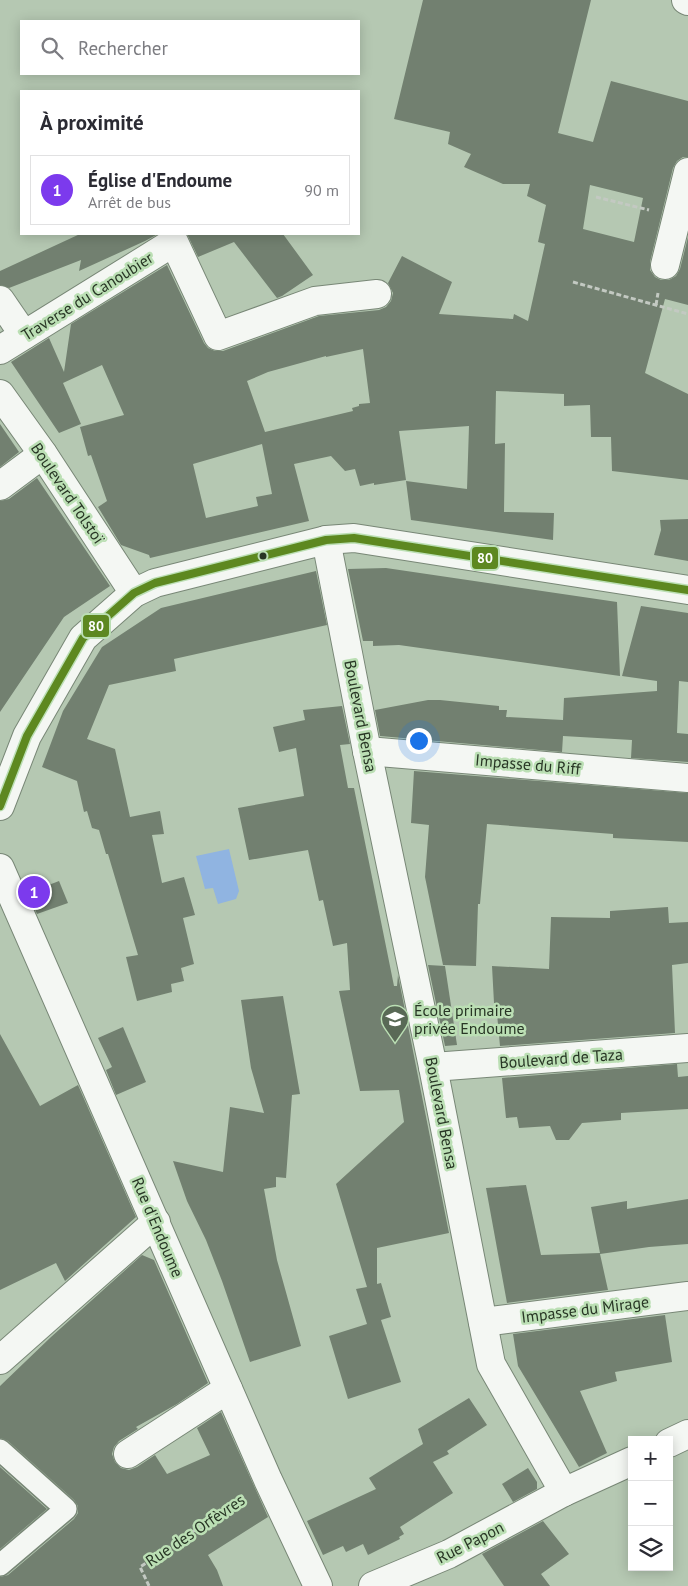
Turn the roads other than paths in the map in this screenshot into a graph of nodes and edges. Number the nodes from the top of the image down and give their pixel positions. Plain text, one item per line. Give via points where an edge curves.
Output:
1 (688, 172) edge
2 (665, 265) dead end
3 (377, 294) dead end
4 (0, 300) edge
5 (24, 335) junction
6 (0, 350) edge
7 (0, 394) edge
8 (43, 454) junction
9 (0, 486) edge
10 (326, 540) junction
11 (688, 590) edge
12 (134, 593) junction
13 (367, 751) junction
14 (688, 778) edge
15 (0, 806) edge
16 (0, 868) edge
17 (688, 1048) edge
18 (433, 1067) junction
19 (156, 1222) junction
20 (688, 1296) edge
21 (483, 1322) junction
22 (1, 1357) edge
23 (228, 1389) junction
24 (688, 1434) edge
25 (673, 1441) edge
26 (0, 1450) edge
27 (128, 1454) dead end
28 (628, 1463) edge
29 (564, 1492) junction
30 (0, 1565) edge
31 (318, 1586) edge
32 (373, 1586) edge

1 - 2 street
3 - 5 street, Traverse du Canoubier via 316,301 218,336 174,242
4 - 5 street
5 - 6 street, Traverse du Canoubier
7 - 8 street, Boulevard Tolstoï
8 - 9 street
8 - 12 street, Boulevard Tolstoï
10 - 11 street via 354,538
10 - 12 street via 155,583
10 - 13 street, Boulevard Bensa
12 - 15 street via 82,638 27,736
13 - 14 street, Impasse du Riff
13 - 18 street, Boulevard Bensa
16 - 19 street, Rue d'Endoume
17 - 18 street, Boulevard de Taza
18 - 21 street, Boulevard Bensa
19 - 22 street
19 - 23 street, Rue d'Endoume
20 - 21 street, Impasse du Mirage
21 - 29 street, Boulevard Bensa via 491,1364
23 - 27 street
23 - 31 street, Rue d'Endoume
24 - 25 street
26 - 30 street via 66,1509
28 - 29 street, Rue Papon
29 - 32 street, Rue Papon via 449,1554

